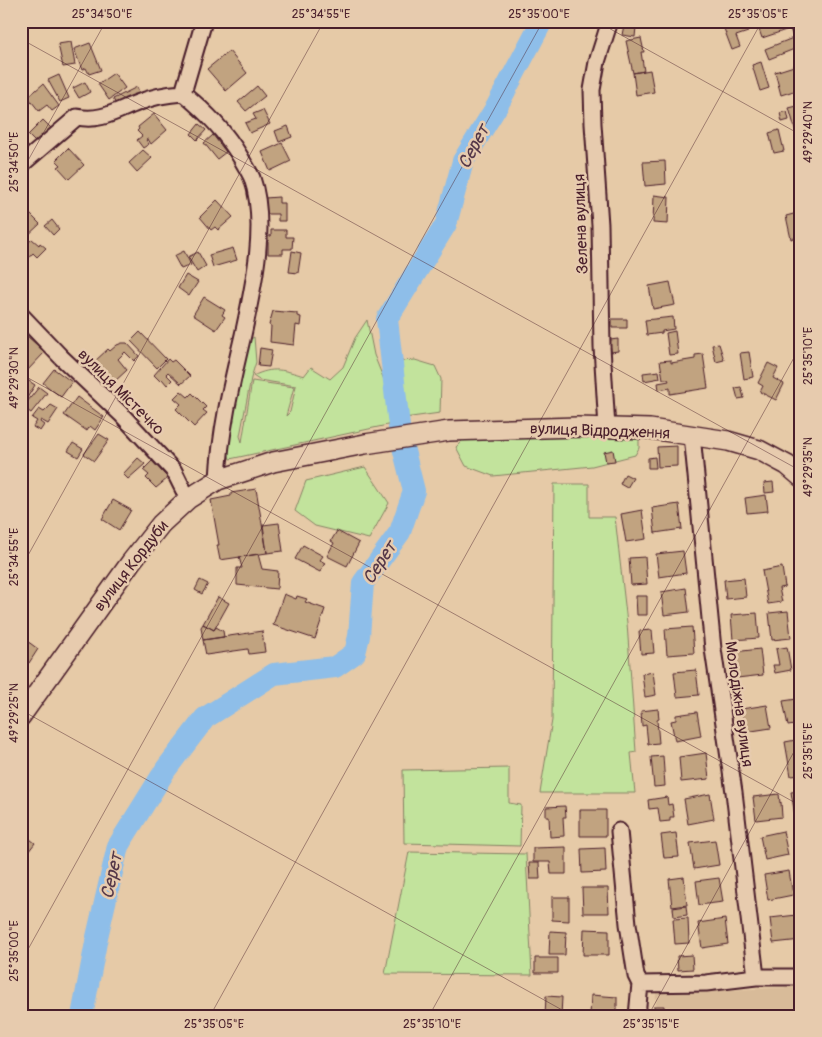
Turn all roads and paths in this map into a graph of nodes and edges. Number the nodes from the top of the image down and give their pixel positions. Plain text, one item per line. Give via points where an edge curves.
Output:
1 (204, 21) edge
2 (610, 21) edge
3 (797, 21) edge
4 (801, 33) edge
5 (183, 93) junction
6 (21, 165) edge
7 (21, 315) edge
8 (607, 428) junction
9 (692, 435) junction
10 (365, 444) joint
11 (801, 477) edge
12 (218, 480) junction
13 (188, 499) junction
14 (21, 716) edge
15 (619, 831) dead end
16 (756, 977) junction
17 (801, 977) edge
18 (640, 984) junction
19 (637, 1016) edge

1 - 5 street
2 - 8 street, Зелена вулиця via 592,90
3 - 4 street
5 - 6 street via 165,94 106,117 77,117
5 - 12 street via 208,113 230,140 251,176 257,198 255,280 220,449
7 - 13 street, вулиця Містечко via 174,471
8 - 9 street, вулиця Відродження via 650,429
8 - 10 street, вулиця Відродження via 449,431
9 - 11 street, вулиця Відродження via 759,450 787,465
9 - 16 street, Молодіжна вулиця via 713,649
10 - 12 street, вулиця Кордуби via 273,462
12 - 13 street, вулиця Кордуби
13 - 14 street, вулиця Кордуби via 161,524 131,562
15 - 18 street via 628,924
16 - 17 street
16 - 18 street via 706,983
18 - 19 street

